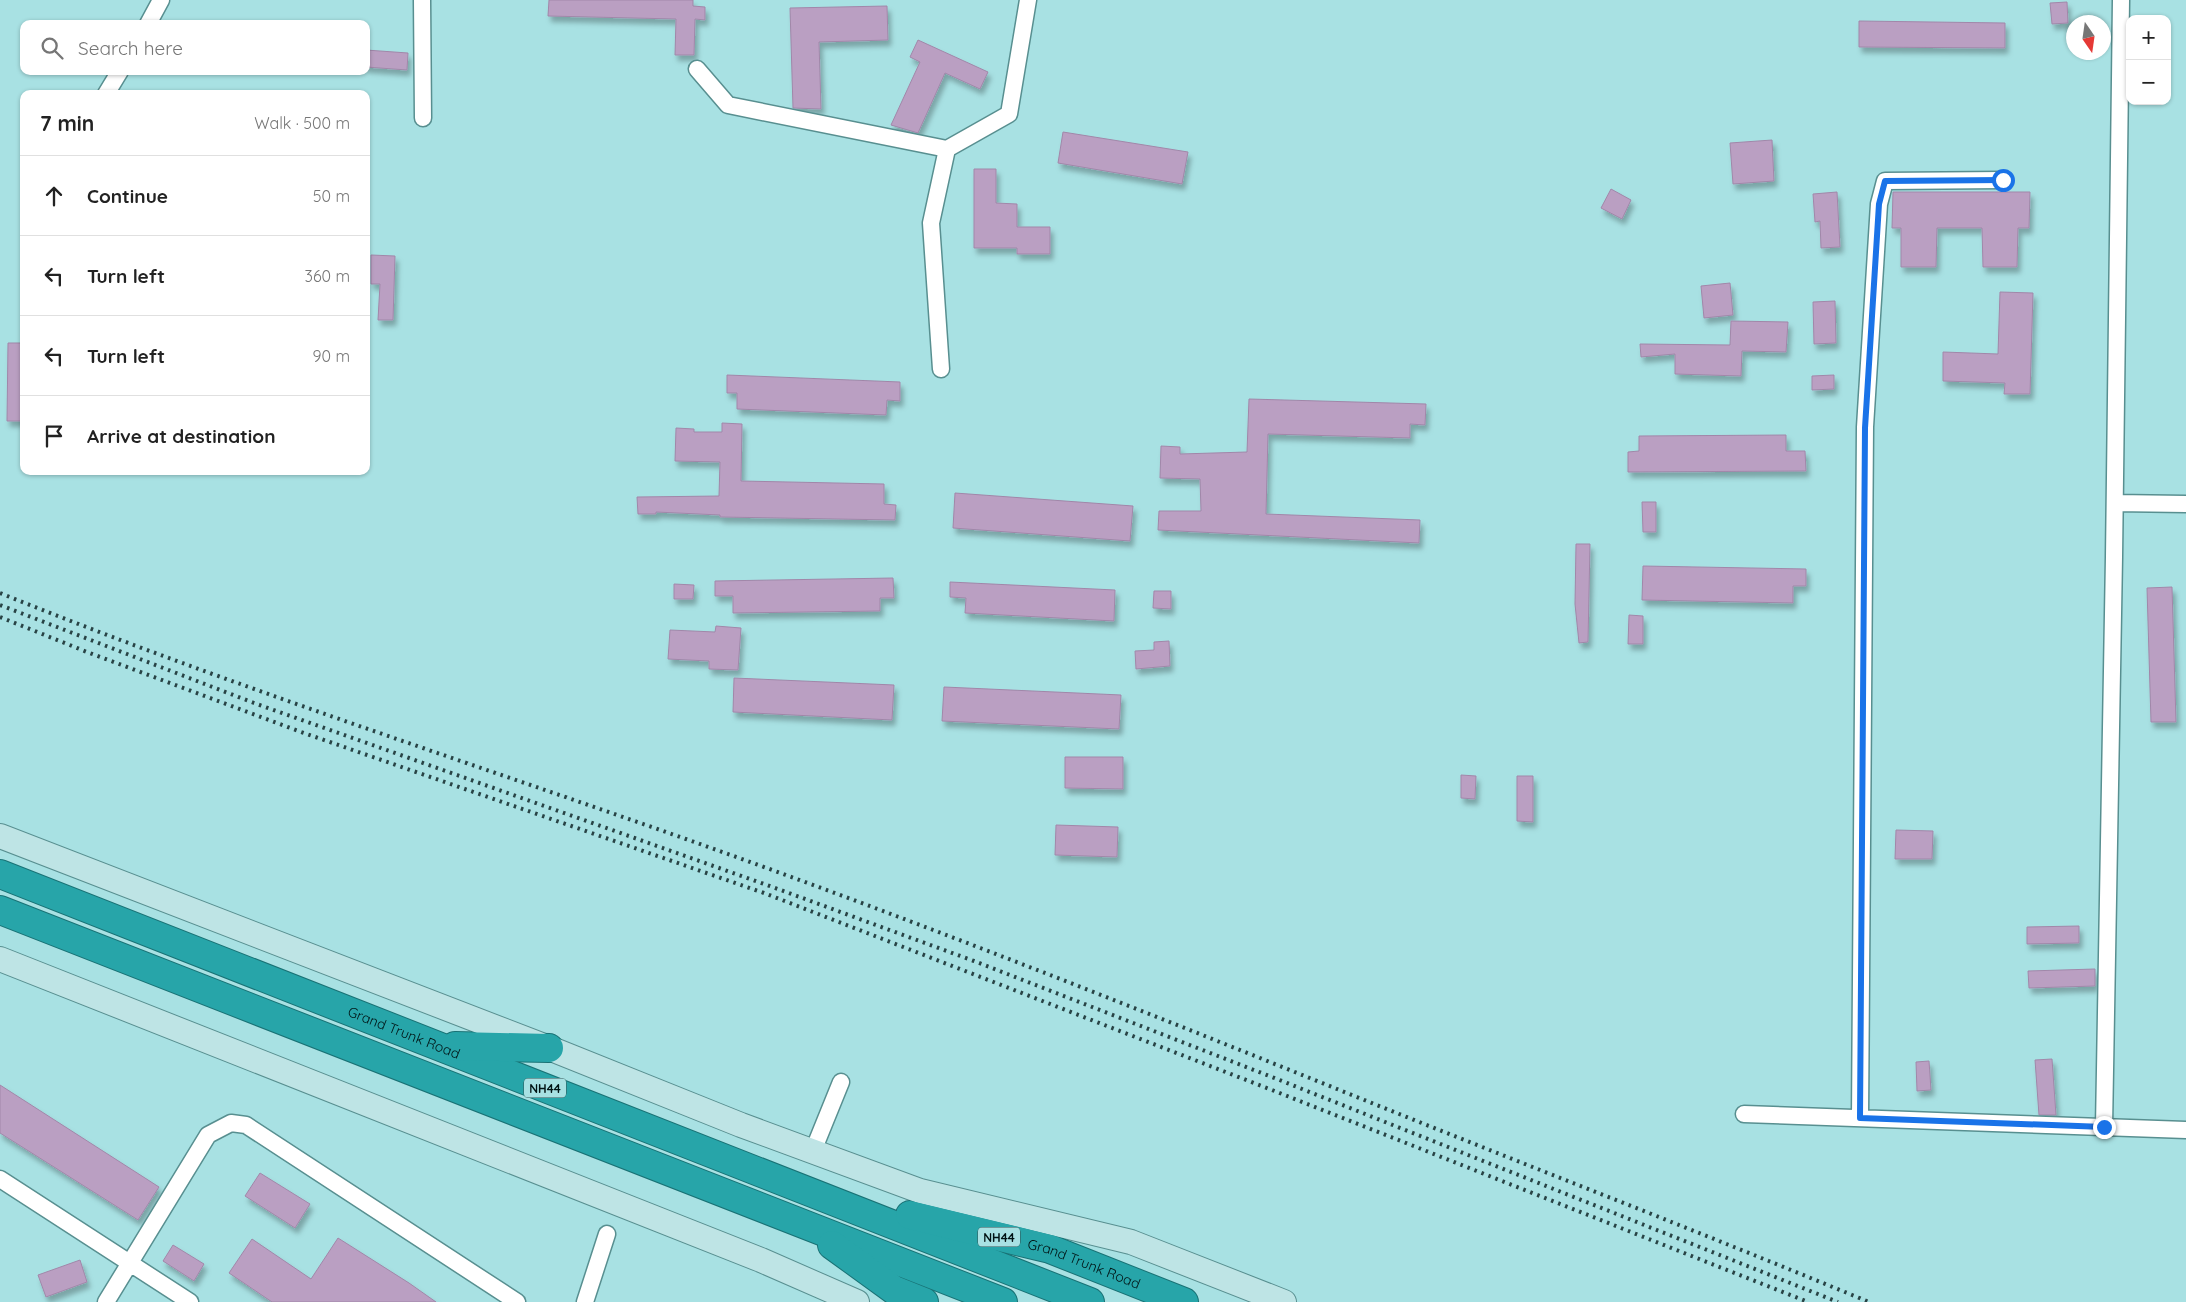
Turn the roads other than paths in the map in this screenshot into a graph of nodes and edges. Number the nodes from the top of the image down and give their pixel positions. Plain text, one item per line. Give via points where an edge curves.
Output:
1 (162, 0) edge
2 (422, 0) edge
3 (1028, 0) edge
4 (2121, 0) edge
5 (150, 20) edge
6 (696, 69) dead end
7 (118, 75) edge
8 (108, 90) edge
9 (423, 118) dead end
10 (947, 149) junction
11 (2003, 180) dead end
12 (941, 369) dead end
13 (2115, 503) junction
14 (2186, 504) edge
15 (0, 836) edge
16 (0, 874) edge
17 (0, 910) edge
18 (0, 959) edge
19 (439, 1046) junction
20 (549, 1048) junction
21 (841, 1082) dead end
22 (1744, 1114) dead end
23 (1860, 1118) junction
24 (2104, 1127) junction
25 (2186, 1130) edge
26 (813, 1151) junction
27 (0, 1179) edge
28 (809, 1191) junction
29 (802, 1222) junction
30 (607, 1234) dead end
31 (130, 1263) junction
32 (106, 1302) edge
33 (190, 1302) edge
34 (517, 1302) edge
35 (584, 1302) edge
36 (857, 1302) edge
37 (924, 1302) edge
38 (1003, 1302) edge
39 (1090, 1302) edge
40 (1184, 1302) edge
41 (1284, 1302) edge

1 - 5 street
2 - 9 street
3 - 10 street via 1009,114
4 - 13 street
6 - 10 street via 728,105
7 - 8 street
10 - 12 street via 931,223
11 - 23 street via 1885,181 1879,204 1865,428
13 - 14 street
13 - 24 street
15 - 20 street
16 - 19 highway, Grand Trunk Road / NH44
17 - 29 highway, NH44
18 - 36 street via 761,1260
19 - 20 highway
19 - 28 highway, Grand Trunk Road / NH44
20 - 26 street
21 - 26 street
22 - 23 street
23 - 24 street
24 - 25 street
26 - 41 street via 920,1191 1131,1242
27 - 31 street
28 - 39 highway, Grand Trunk Road / NH44
28 - 40 highway, Grand Trunk Road / NH44 via 1050,1249
29 - 37 highway, NH44 via 894,1290
29 - 38 highway, NH44
30 - 35 street
31 - 32 street
31 - 33 street
31 - 34 street via 208,1135 231,1123 246,1125

